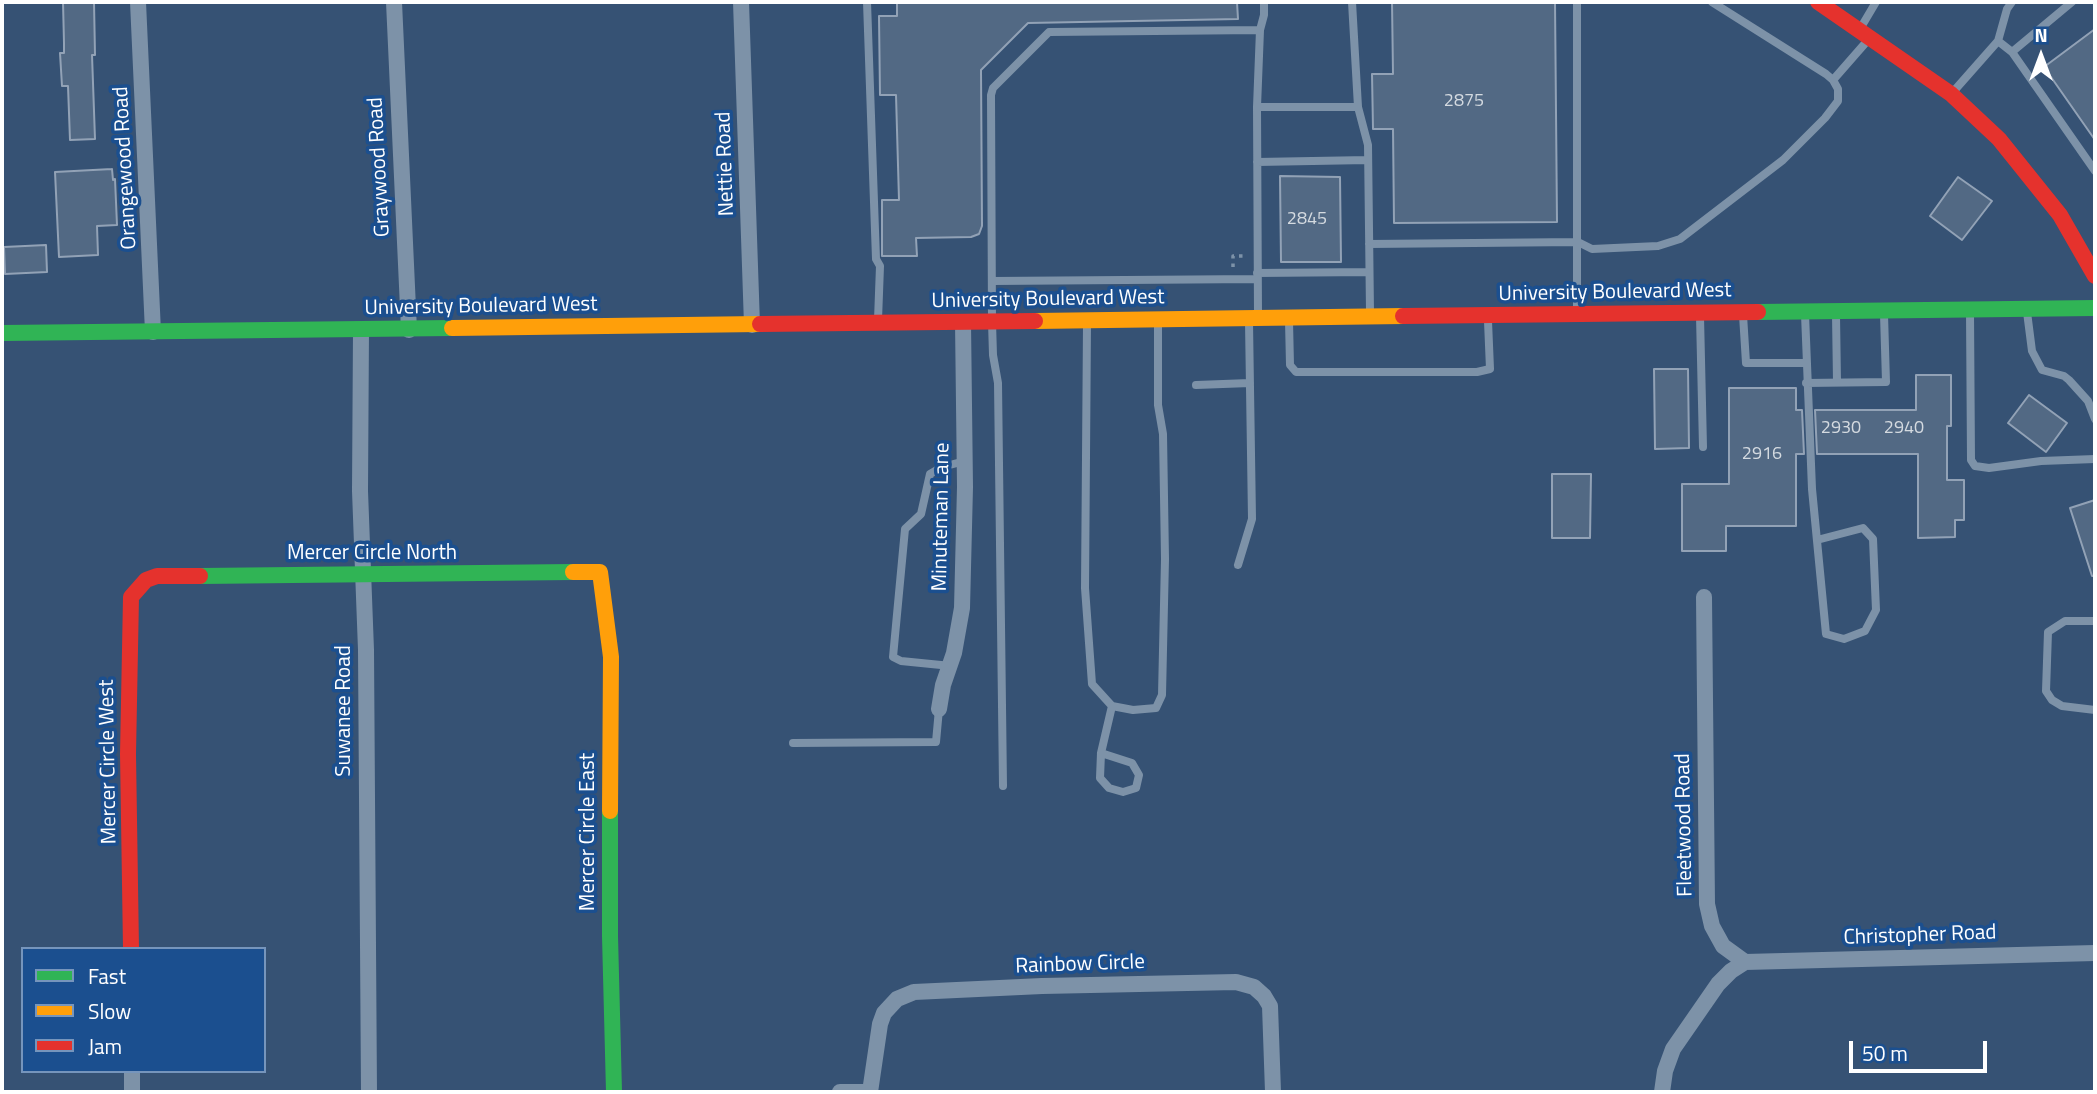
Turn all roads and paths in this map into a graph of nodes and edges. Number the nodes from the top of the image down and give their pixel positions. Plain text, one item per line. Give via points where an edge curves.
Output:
1 (138, 2) edge
2 (394, 2) edge
3 (741, 2) edge
4 (867, 2) edge
5 (1264, 2) edge
6 (1352, 2) edge
7 (1577, 2) edge
8 (1712, 2) edge
9 (1818, 2) edge
10 (1876, 2) edge
11 (2012, 2) edge
12 (2072, 2) edge
13 (1260, 30) junction
14 (1866, 32) junction
15 (1998, 41) junction
16 (2012, 52) junction
17 (1833, 80) junction
18 (1951, 94) junction
19 (1257, 107) junction
20 (1358, 107) junction
21 (1368, 160) junction
22 (1257, 162) junction
23 (2095, 171) edge
24 (1577, 242) junction
25 (1369, 244) junction
26 (1246, 256) dead end
27 (1233, 269) dead end
28 (1369, 272) junction
29 (1257, 276) junction
30 (2095, 276) edge
31 (992, 281) junction
32 (2095, 308) edge
33 (1970, 309) junction
34 (2026, 309) junction
35 (1884, 310) junction
36 (1805, 311) junction
37 (1836, 311) junction
38 (1743, 312) junction
39 (1699, 313) junction
40 (1577, 314) junction
41 (1488, 316) junction
42 (1370, 317) junction
43 (1289, 318) junction
44 (1254, 319) junction
45 (1158, 320) junction
46 (1087, 321) junction
47 (963, 322) junction
48 (992, 322) junction
49 (878, 324) junction
50 (752, 325) junction
51 (361, 330) junction
52 (409, 330) junction
53 (153, 332) junction
54 (2, 333) edge
55 (1806, 363) junction
56 (1837, 382) junction
57 (1250, 383) junction
58 (1806, 383) junction
59 (1196, 385) dead end
60 (2095, 419) edge
61 (1703, 447) dead end
62 (2095, 458) edge
63 (965, 461) junction
64 (1817, 540) junction
65 (1238, 565) dead end
66 (600, 572) joint
67 (363, 574) junction
68 (146, 580) joint
69 (1704, 597) dead end
70 (2095, 621) edge
71 (951, 666) junction
72 (1112, 706) junction
73 (939, 709) joint
74 (2095, 710) edge
75 (793, 743) dead end
76 (1101, 753) junction
77 (1003, 786) dead end
78 (131, 947) edge
79 (2095, 953) edge
80 (1745, 962) junction
81 (132, 1073) edge
82 (132, 1092) edge
83 (369, 1092) edge
84 (614, 1092) edge
85 (840, 1092) edge
86 (870, 1092) edge
87 (1273, 1092) edge
88 (1662, 1092) edge

1 - 53 street, Orangewood Road
2 - 52 street, Graywood Road
3 - 50 street, Nettie Road
4 - 49 lane via 876,259 880,267
5 - 13 lane
6 - 20 lane
7 - 24 lane
8 - 17 lane
9 - 14 main road
10 - 14 lane
11 - 15 lane
12 - 16 lane
13 - 19 lane
13 - 31 lane via 1049,32 991,95
14 - 17 lane
14 - 18 main road
15 - 16 lane
15 - 18 lane
16 - 23 lane
17 - 24 lane via 1838,101 1825,118 1783,160 1681,239 1658,246 1592,249
18 - 30 main road via 2032,177
19 - 20 lane
19 - 22 lane
20 - 21 lane
21 - 22 lane
21 - 25 lane
22 - 29 lane
24 - 25 lane
24 - 40 lane
25 - 28 lane
26 - 27 path via 1233,256
28 - 29 lane
28 - 42 lane
29 - 31 lane
29 - 44 lane
31 - 48 lane
32 - 34 main road, University Boulevard West
33 - 34 main road, University Boulevard West
33 - 35 main road, University Boulevard West
33 - 62 lane via 1971,460 1975,466
34 - 60 lane via 2032,351 2042,370 2069,380 2088,401
35 - 37 main road, University Boulevard West
35 - 56 lane via 1886,382
36 - 37 main road, University Boulevard West
36 - 38 main road, University Boulevard West
36 - 55 lane
37 - 56 lane
38 - 39 main road, University Boulevard West
38 - 55 lane via 1746,363
39 - 40 main road, University Boulevard West
39 - 61 lane
40 - 41 main road, University Boulevard West
41 - 42 main road, University Boulevard West
41 - 43 lane via 1489,369 1464,372 1296,372 1290,365
42 - 43 main road, University Boulevard West
43 - 44 main road, University Boulevard West
44 - 45 main road, University Boulevard West
44 - 57 lane
45 - 46 main road, University Boulevard West
45 - 72 lane via 1165,559 1162,695 1156,708
46 - 48 main road, University Boulevard West
46 - 72 lane via 1086,602 1091,684
47 - 48 main road, University Boulevard West
47 - 49 main road, University Boulevard West
47 - 63 street, Minuteman Lane
48 - 77 lane via 998,383
49 - 50 main road, University Boulevard West
50 - 52 main road, University Boulevard West
51 - 52 main road, University Boulevard West
51 - 53 main road, University Boulevard West
51 - 67 street, Suwanee Road
53 - 54 main road, University Boulevard West
55 - 58 lane
56 - 58 lane
57 - 59 lane
57 - 65 lane via 1252,519
58 - 64 lane
63 - 71 street, Minuteman Lane via 963,596
63 - 71 lane via 930,474 921,514 905,529 892,657
64 - 64 lane via 1826,634 1844,639 1865,631 1876,610 1873,539 1863,528
66 - 67 main road, Mercer Circle North
66 - 84 main road, Mercer Circle East via 611,657
67 - 68 main road, Mercer Circle North via 157,576
67 - 83 street, Suwanee Road
68 - 78 main road, Mercer Circle West via 131,597 130,609
69 - 80 street, Fleetwood Road via 1707,904 1723,946
70 - 74 lane via 2065,621 2051,628 2046,637 2046,691 2052,700 2070,708
71 - 73 street, Minuteman Lane
72 - 76 lane
73 - 75 lane via 936,742
76 - 76 lane via 1100,778 1109,788 1123,792 1136,788 1139,775 1132,763
79 - 80 street, Christopher Road
80 - 88 street via 1718,984 1673,1049
81 - 82 street
85 - 86 street
86 - 87 street, Rainbow Circle via 884,1013 897,999 914,992 1236,982 1254,987 1270,1006

